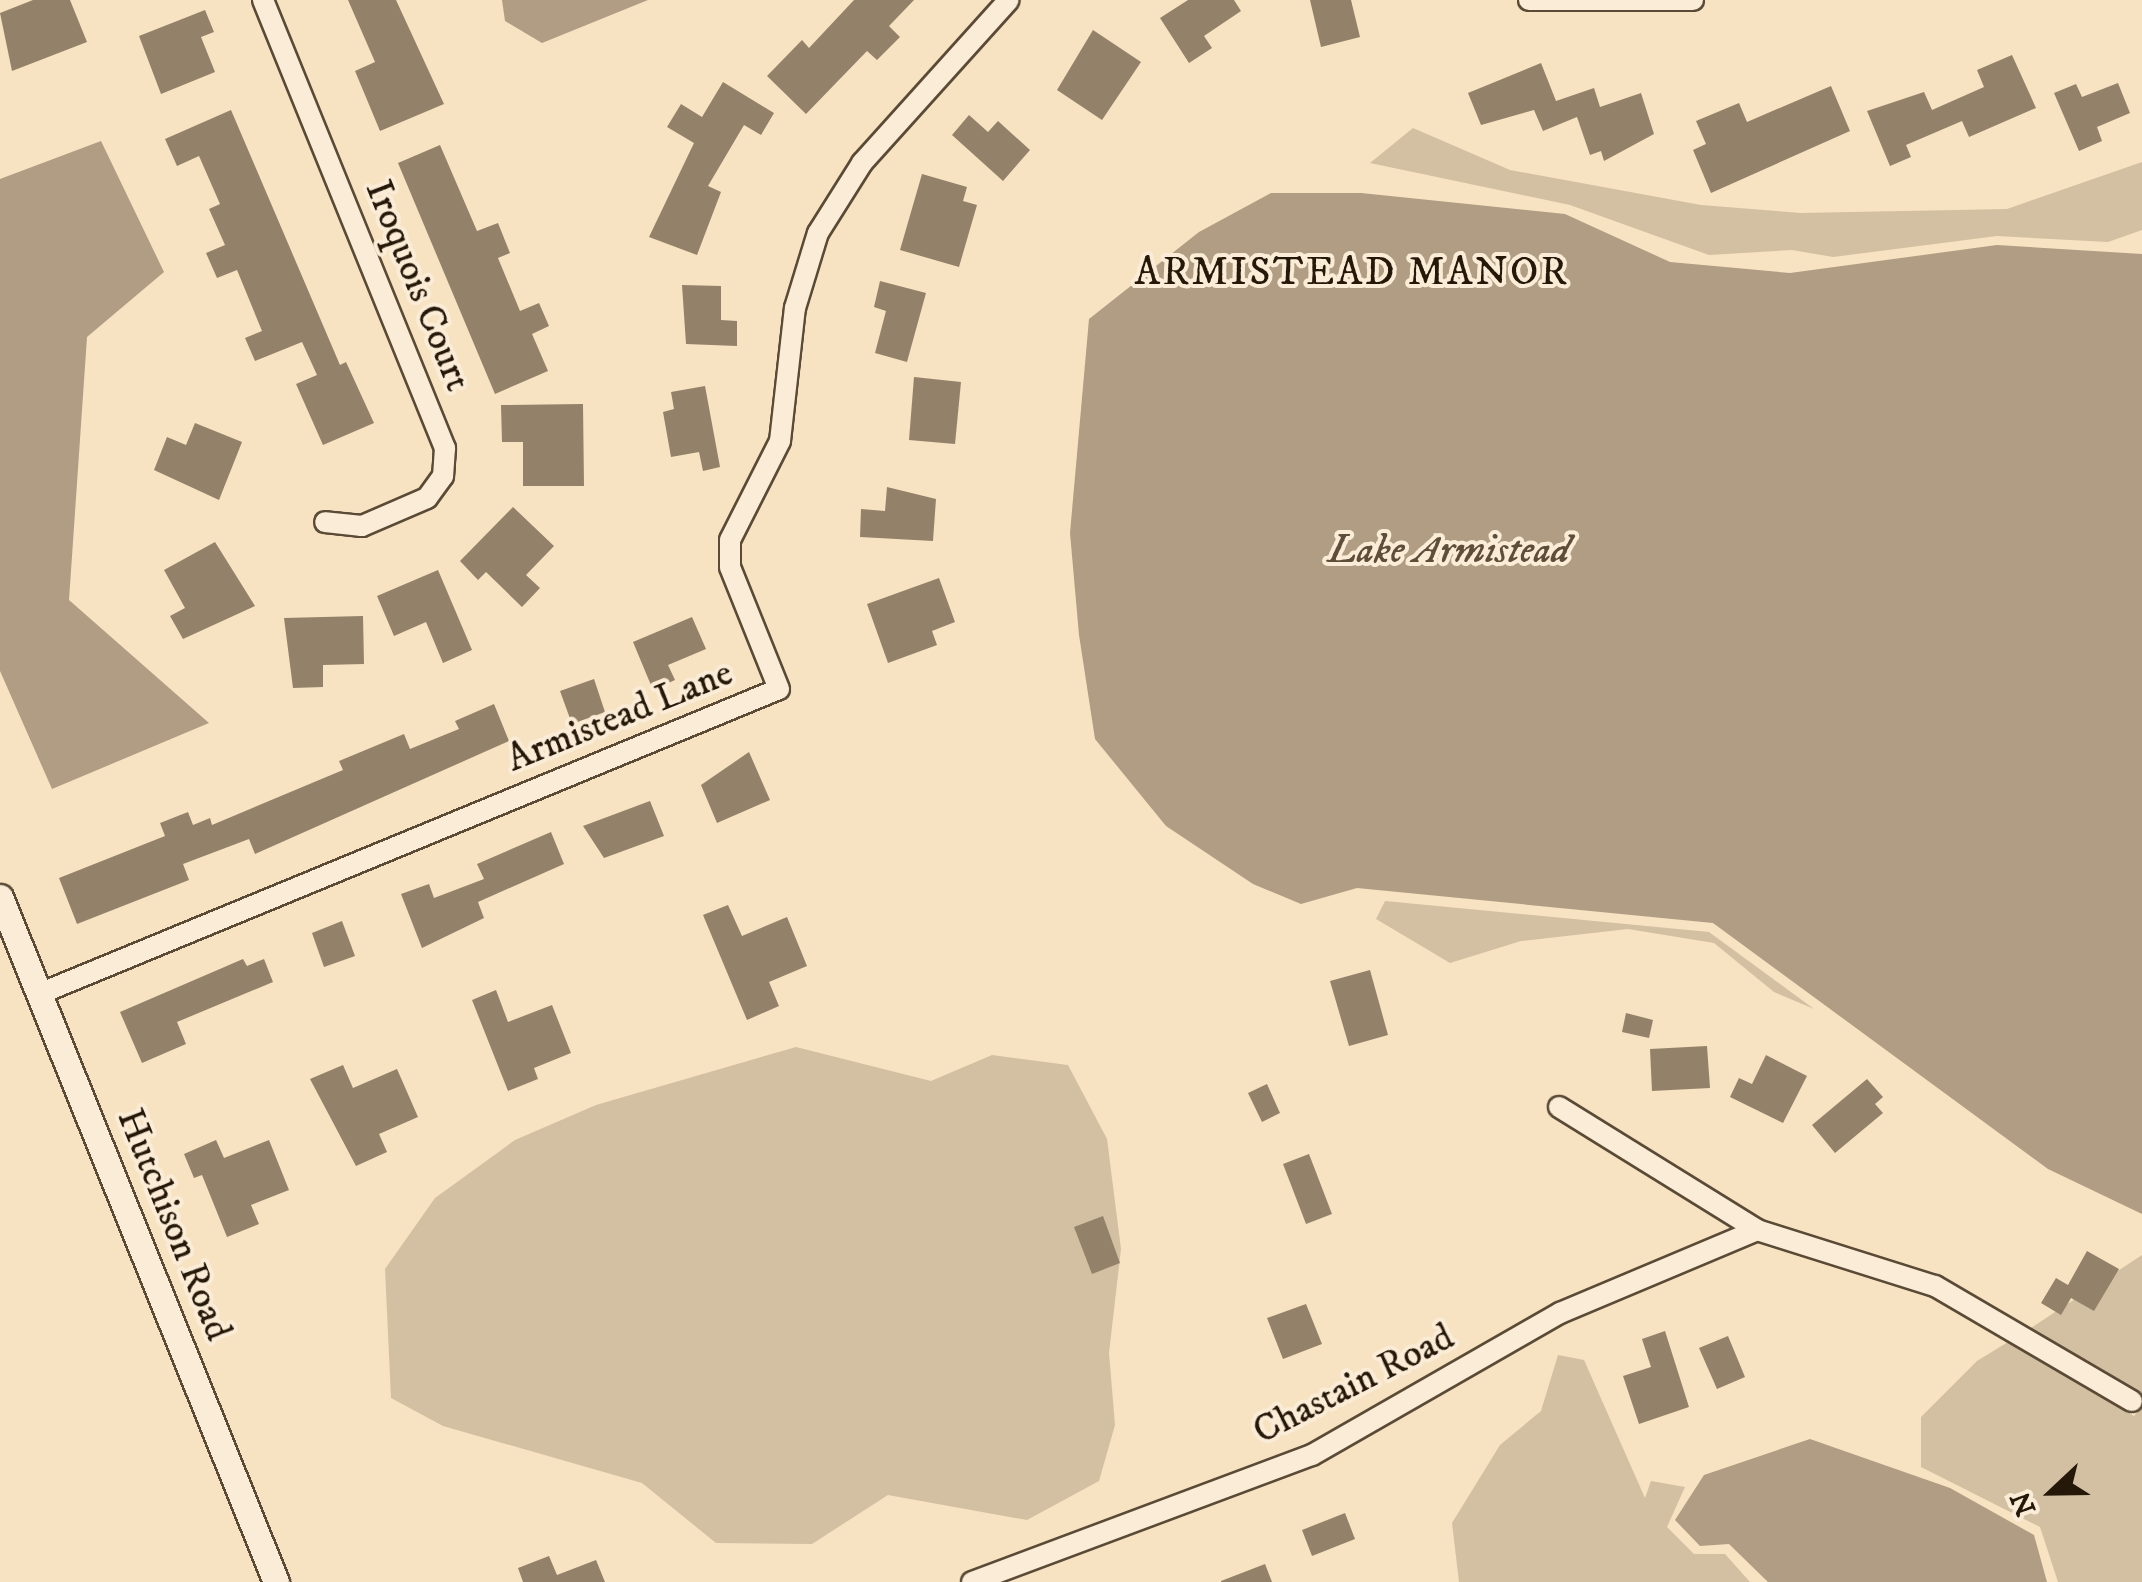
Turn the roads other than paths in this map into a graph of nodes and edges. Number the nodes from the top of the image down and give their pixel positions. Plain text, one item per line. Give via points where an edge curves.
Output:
1 (263, 0) edge
2 (1009, 0) edge
3 (1529, 0) edge
4 (1693, 0) edge
5 (325, 522) dead end
6 (0, 897) edge
7 (39, 994) junction
8 (1559, 1107) dead end
9 (1758, 1230) junction
10 (2132, 1401) dead end
11 (276, 1582) edge
12 (972, 1582) edge

1 - 5 street, Iroquois Court via 445,448 443,476 426,498 362,526
2 - 7 street, Armistead Lane via 862,164 818,234 794,308 780,440 730,540 730,567 779,690
3 - 4 street
6 - 7 street, Hutchison Road
7 - 11 street, Hutchison Road
8 - 9 street
9 - 10 street via 1935,1286
9 - 12 street, Chastain Road via 1560,1313 1312,1454

